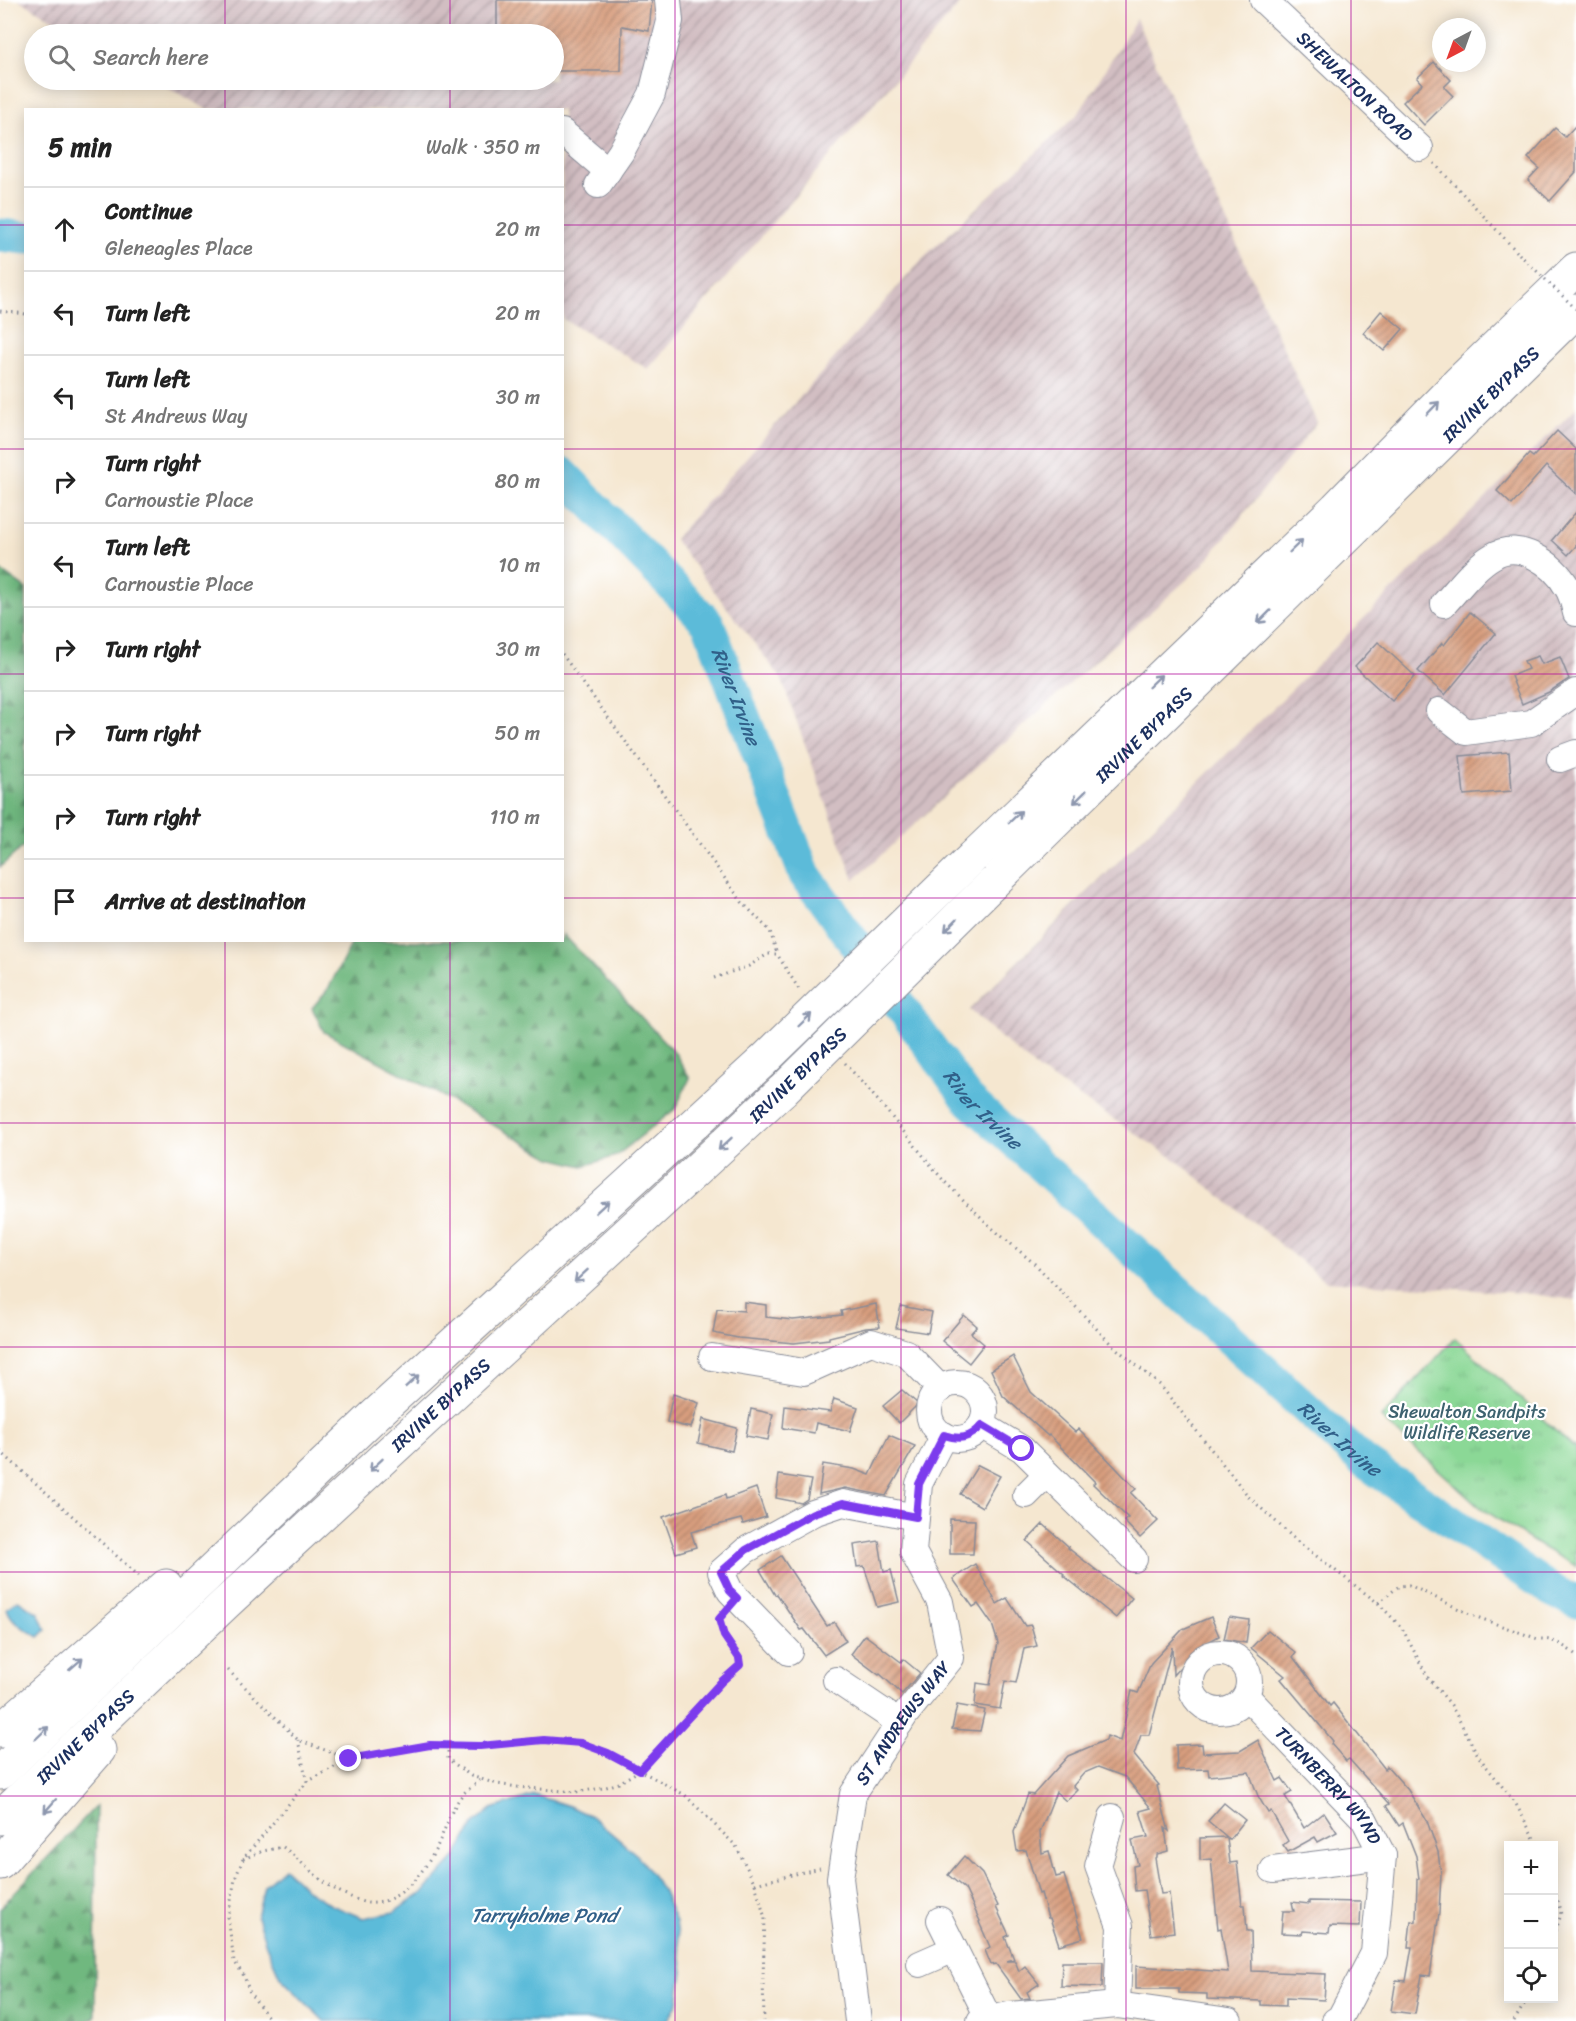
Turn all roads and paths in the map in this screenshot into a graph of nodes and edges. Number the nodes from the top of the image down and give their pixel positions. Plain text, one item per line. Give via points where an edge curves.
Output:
1 (668, 0) edge
2 (1263, 0) edge
3 (564, 134) edge
4 (1420, 148) joint
5 (1576, 253) edge
6 (1576, 269) edge
7 (1576, 310) edge
8 (0, 311) edge
9 (24, 314) edge
10 (1576, 340) edge
11 (1460, 381) junction
12 (1343, 539) junction
13 (1444, 604) dead end
14 (1576, 613) edge
15 (564, 657) edge
16 (1576, 692) edge
17 (1439, 711) dead end
18 (777, 954) junction
19 (714, 978) dead end
20 (801, 993) dead end
21 (843, 1061) dead end
22 (712, 1357) dead end
23 (941, 1389) junction
24 (374, 1416) junction
25 (982, 1425) junction
26 (944, 1435) junction
27 (0, 1451) edge
28 (1047, 1474) junction
29 (1026, 1495) dead end
30 (916, 1517) junction
31 (1134, 1559) dead end
32 (143, 1579) dead end
33 (737, 1598) junction
34 (226, 1603) junction
35 (1378, 1603) junction
36 (789, 1652) dead end
37 (1576, 1655) edge
38 (228, 1670) dead end
39 (836, 1680) dead end
40 (1246, 1696) dead end
41 (900, 1723) junction
42 (0, 1731) edge
43 (298, 1740) junction
44 (448, 1745) junction
45 (349, 1759) junction
46 (640, 1770) junction
47 (0, 1773) edge
48 (481, 1779) junction
49 (307, 1782) junction
50 (1112, 1817) dead end
51 (0, 1818) edge
52 (1536, 1841) edge
53 (1383, 1856) junction
54 (243, 1860) junction
55 (0, 1863) edge
56 (842, 1863) junction
57 (1273, 1870) dead end
58 (755, 1884) junction
59 (1558, 1903) edge
60 (940, 1920) dead end
61 (1558, 1924) edge
62 (954, 1949) junction
63 (920, 1964) dead end
64 (1525, 2003) edge
65 (1117, 2005) junction
66 (984, 2020) edge
67 (271, 2021) edge
68 (764, 2021) edge
69 (858, 2021) edge
70 (1229, 2021) edge
71 (1335, 2021) edge
72 (1514, 2021) edge

1 - 3 street via 670,21 652,94 603,178
2 - 4 street, SHEWALTON ROAD
4 - 7 path, bridge
5 - 11 highway
6 - 11 highway, IRVINE BYPASS
7 - 12 highway, IRVINE BYPASS
8 - 9 path
10 - 12 highway
24 -> 11 highway, IRVINE BYPASS, bridge via 763,1061 1336,508
12 -> 34 highway, IRVINE BYPASS, bridge via 783,1090
13 - 14 street via 1494,554 1511,551 1532,554 1553,569 1567,586
15 - 18 path via 742,902 770,932
16 - 17 street via 1531,723 1488,729 1466,732
18 - 19 path via 768,954 749,966
18 - 20 path
21 - 35 path via 943,1180 1036,1265 1112,1345 1160,1385 1249,1497 1298,1542
22 - 23 street via 804,1372 871,1342 906,1353
23 - 25 street via 960,1383 974,1389 985,1405
23 - 26 street via 934,1395 930,1418
42 -> 24 highway via 228,1531
47 -> 24 highway, IRVINE BYPASS
25 - 26 street via 966,1438
25 - 28 street via 1022,1449
26 - 30 street, ST ANDREWS WAY via 919,1484
27 - 32 path
28 - 29 street
28 - 31 street
30 - 33 street via 843,1503 813,1513 746,1550 721,1572
30 - 41 street, ST ANDREWS WAY via 913,1552 940,1602 951,1658
33 - 36 street
33 - 46 path via 719,1619 740,1665
34 - 51 highway, IRVINE BYPASS
34 -> 55 highway
35 - 37 path via 1399,1586 1409,1585 1474,1616 1538,1639 1547,1638
35 - 52 path via 1402,1628 1427,1676 1451,1705 1479,1757 1516,1804
38 - 43 path
39 - 41 street
40 - 53 street, TURNBERRY WYND via 1364,1820
41 - 56 street, ST ANDREWS WAY via 854,1794
43 - 45 path
43 - 49 path
44 - 45 path via 417,1746
44 - 46 path via 544,1740 581,1743
44 - 48 path via 448,1759
45 - 49 path
46 - 48 path via 620,1783 576,1792
46 - 58 path via 685,1795 710,1818 736,1846
48 - 54 path via 451,1813 425,1866 390,1900 367,1903 341,1892 318,1878 283,1847
49 - 54 path
50 - 65 street via 1098,1866 1120,1926
53 - 57 street
53 - 71 street, TURNBERRY WYND via 1374,1953
54 - 67 path via 234,1879 228,1917 234,1961 250,1993
56 - 58 path
56 - 69 street, ST ANDREWS WAY via 840,1878
58 - 68 path via 765,1918
59 - 61 path
60 - 62 street
62 - 63 street
62 - 66 street
64 - 72 path
65 - 66 street via 1009,2014
65 - 70 street

